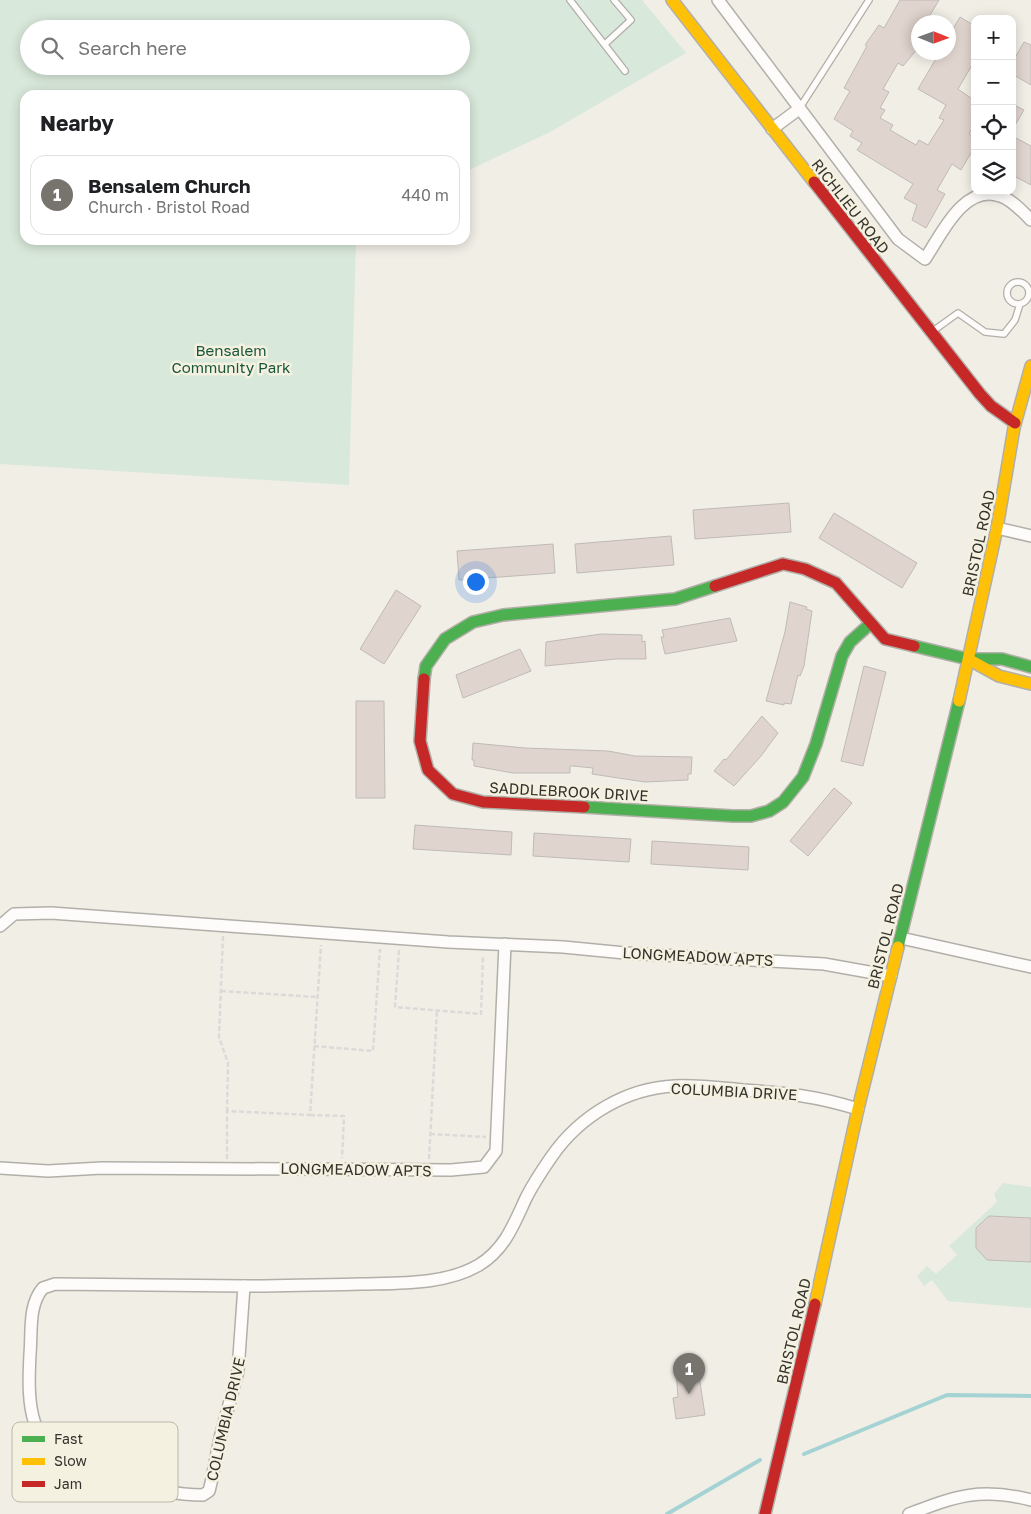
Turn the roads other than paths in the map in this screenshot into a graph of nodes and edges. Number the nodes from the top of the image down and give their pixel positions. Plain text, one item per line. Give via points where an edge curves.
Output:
1 (570, 0) edge
2 (614, 0) edge
3 (672, 0) edge
4 (718, 0) edge
5 (869, 0) edge
6 (605, 44) junction
7 (625, 71) dead end
8 (799, 109) junction
9 (772, 129) junction
10 (1031, 220) edge
11 (1020, 304) dead end
12 (931, 332) junction
13 (1031, 366) edge
14 (1015, 423) junction
15 (997, 528) junction
16 (1031, 536) edge
17 (870, 624) junction
18 (968, 659) junction
19 (1031, 666) edge
20 (1031, 684) edge
21 (0, 926) edge
22 (901, 938) junction
23 (505, 944) junction
24 (1031, 967) edge
25 (891, 976) junction
26 (858, 1109) junction
27 (0, 1168) edge
28 (244, 1286) junction
29 (35, 1422) edge
30 (178, 1492) edge
31 (1031, 1500) edge
32 (765, 1514) edge
33 (909, 1514) edge

1 - 6 lane
2 - 6 lane via 631,20
3 - 9 main road, RICHLIEU ROAD
4 - 8 street
5 - 8 lane
6 - 7 lane
8 - 9 street
8 - 10 street via 898,239 925,259 954,216 980,194 1000,196
9 - 12 main road, RICHLIEU ROAD
11 - 12 lane via 1015,320 1004,334 985,332 958,314
12 - 14 main road, RICHLIEU ROAD via 991,406
13 - 14 main road, BRISTOL ROAD
14 - 15 main road, BRISTOL ROAD
15 - 16 street
15 - 18 main road, BRISTOL ROAD
17 - 17 main road, SADDLEBROOK DRIVE via 836,583 805,569 783,564 675,599 503,615 473,622 445,640 426,666 420,741 428,770 453,794 483,802 728,817 770,810 791,794 811,760 837,668 848,645
17 - 18 main road, SADDLEBROOK DRIVE via 885,639
18 - 19 main road via 1002,659
18 - 20 main road via 999,676
18 - 22 main road, BRISTOL ROAD
21 - 23 street, LONGMEADOW APTS via 14,914 24,912
22 - 24 street
22 - 25 main road, BRISTOL ROAD
23 - 25 street, LONGMEADOW APTS via 824,964
23 - 27 street, LONGMEADOW APTS via 496,1151 484,1167 428,1170
25 - 26 main road, BRISTOL ROAD
26 - 28 street, COLUMBIA DRIVE via 798,1093 696,1086 641,1092 604,1107 567,1137 526,1197 510,1235 491,1256 471,1269 446,1277 390,1283
26 - 32 main road, BRISTOL ROAD
28 - 29 street, COLUMBIA DRIVE via 55,1284 43,1288 34,1302 28,1395
28 - 30 street, COLUMBIA DRIVE via 238,1371 209,1490 203,1495
31 - 33 street via 1007,1494 970,1494

